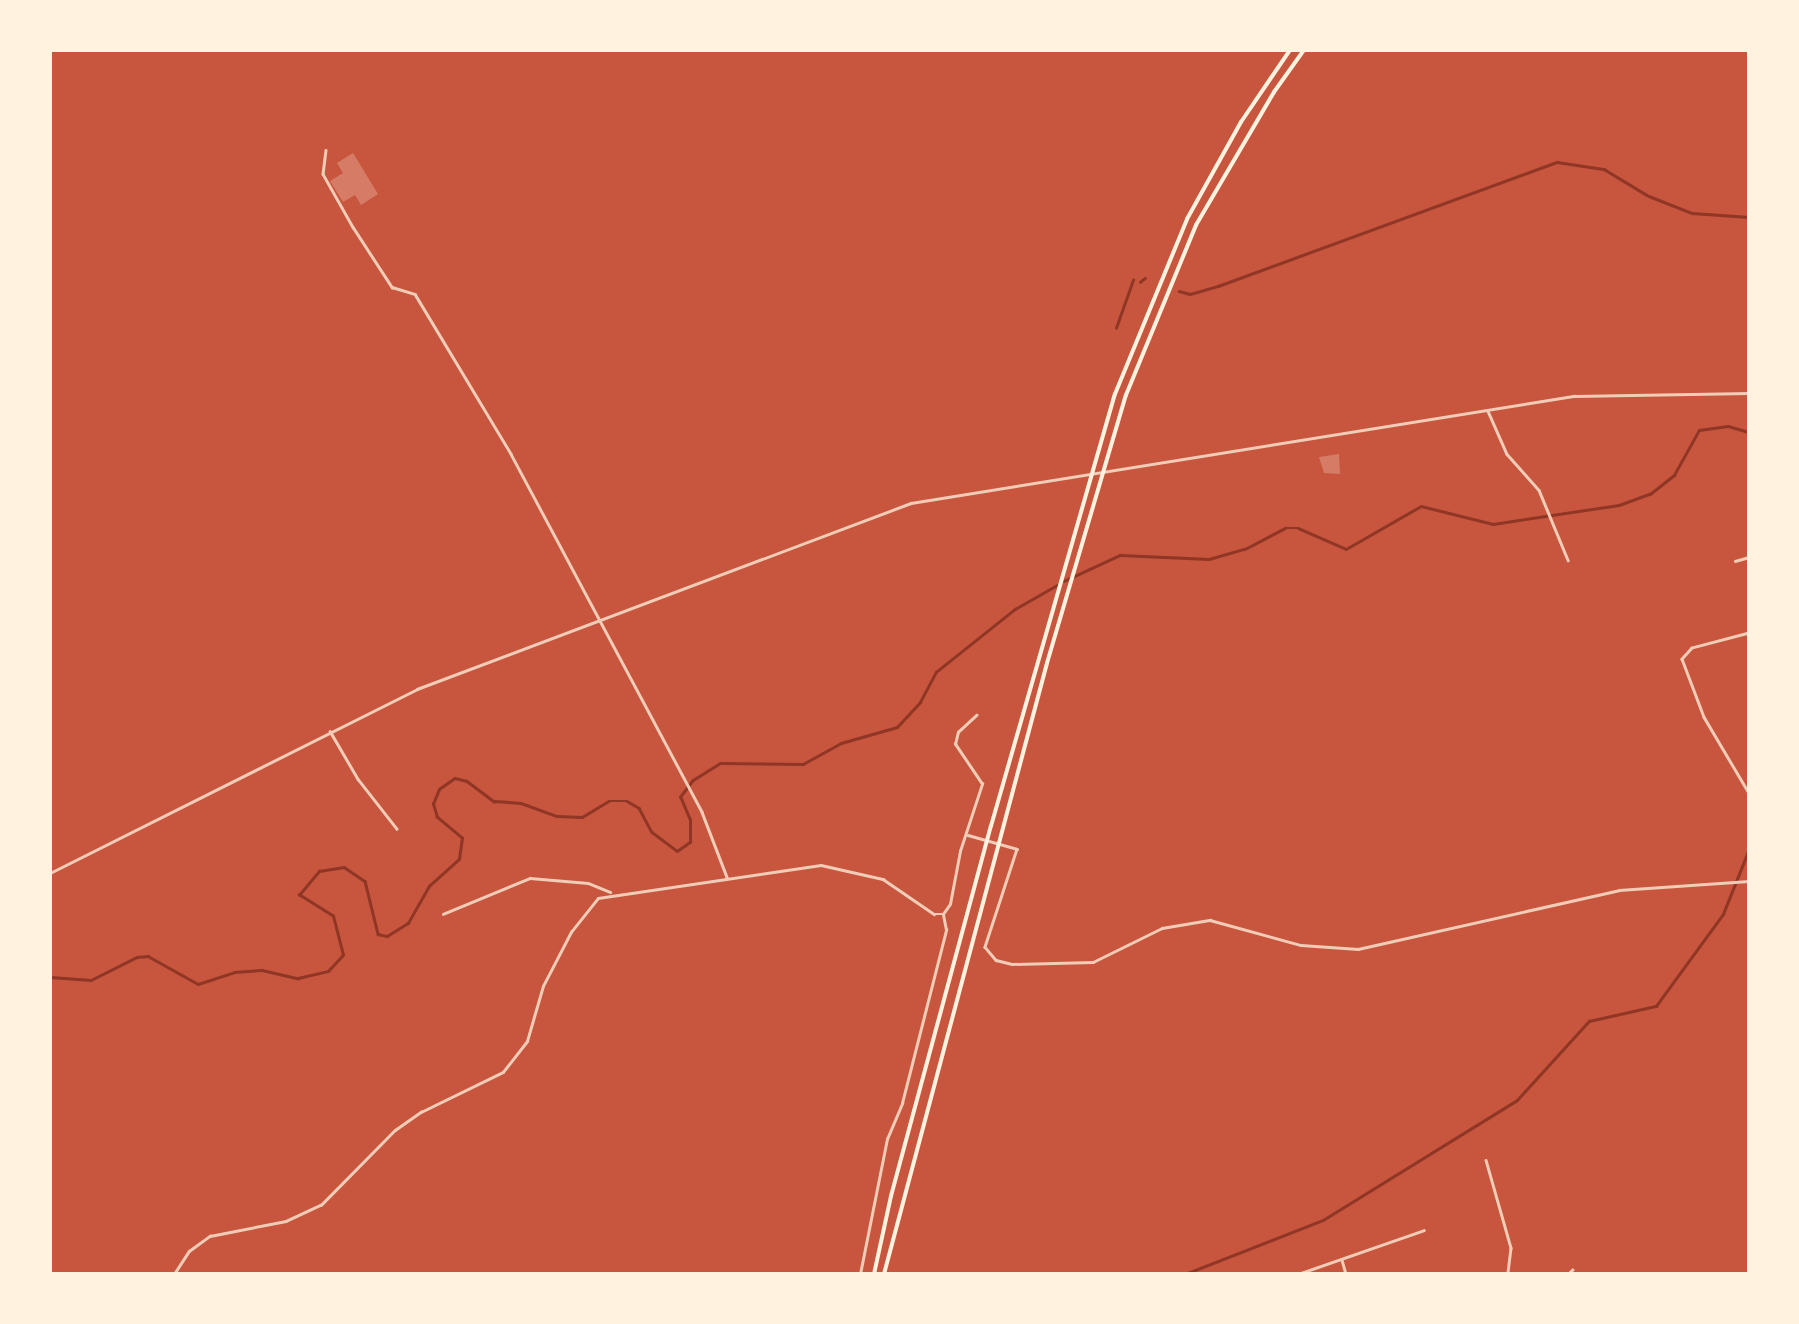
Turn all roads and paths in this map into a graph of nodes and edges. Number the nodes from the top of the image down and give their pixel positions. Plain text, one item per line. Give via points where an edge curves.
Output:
1 (1290, 50) edge
2 (1304, 50) edge
3 (326, 150) dead end
4 (1749, 393) edge
5 (1488, 410) junction
6 (1749, 557) edge
7 (1568, 560) dead end
8 (1735, 561) dead end
9 (600, 620) junction
10 (1749, 633) edge
11 (976, 715) dead end
12 (330, 731) junction
13 (1749, 793) edge
14 (396, 829) dead end
15 (966, 835) junction
16 (50, 872) edge
17 (728, 878) junction
18 (1749, 881) edge
19 (610, 893) junction
20 (443, 914) dead end
21 (943, 914) junction
22 (1486, 1160) dead end
23 (1424, 1230) dead end
24 (1342, 1259) junction
25 (174, 1274) edge
26 (860, 1274) edge
27 (874, 1274) edge
28 (884, 1274) edge
29 (1298, 1274) edge
30 (1346, 1274) edge
31 (1508, 1274) edge

1 - 27 main road via 1241,122 1171,252 1100,445
2 - 28 main road via 1196,224 1150,328 1065,599
3 - 9 street via 328,184 392,287 415,294 422,304
4 - 5 street via 1591,395
5 - 7 street via 1506,454 1546,506
5 - 9 street via 924,500
6 - 8 street
9 - 12 street via 416,689
9 - 17 street via 691,792
10 - 13 street via 1692,648 1682,658 1704,716
11 - 15 street via 955,744 982,784
12 - 14 street
12 - 16 street
15 - 18 street via 1017,849 985,946 996,960 1012,964 1093,962 1162,928 1210,920 1293,944 1356,950 1619,890
15 - 21 street
17 - 19 street
17 - 21 street via 832,867 883,880
19 - 20 street via 588,883 530,878
19 - 25 street via 586,909 571,932 542,986 527,1041 502,1072 395,1130 321,1205 286,1220 210,1236
21 - 26 street via 946,930 887,1139
22 - 31 street via 1510,1248
23 - 24 street
24 - 29 street
24 - 30 street

